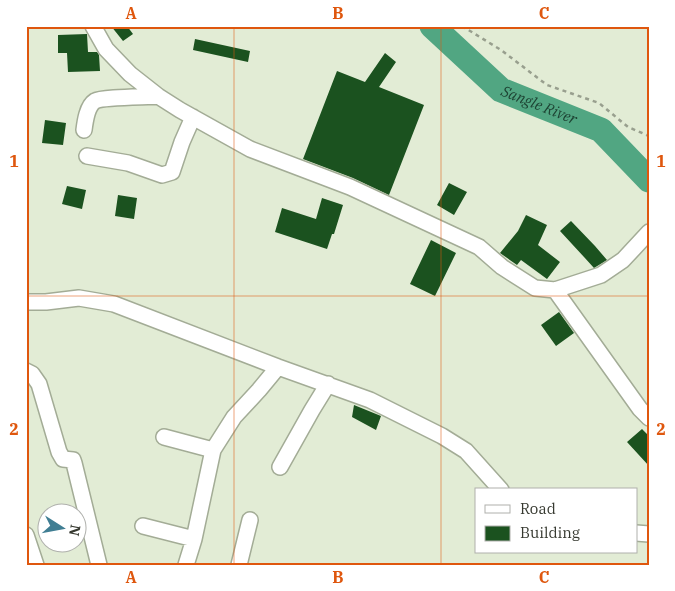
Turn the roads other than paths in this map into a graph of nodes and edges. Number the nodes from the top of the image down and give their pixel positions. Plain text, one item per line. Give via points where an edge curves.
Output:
1 (93, 26) edge
2 (158, 96) junction
3 (192, 117) junction
4 (84, 130) dead end
5 (87, 156) dead end
6 (649, 232) edge
7 (555, 290) junction
8 (26, 302) edge
9 (278, 367) junction
10 (26, 371) edge
11 (328, 384) junction
12 (649, 418) edge
13 (164, 437) dead end
14 (213, 450) junction
15 (280, 467) dead end
16 (499, 488) edge
17 (250, 520) dead end
18 (143, 526) dead end
19 (26, 535) edge
20 (194, 539) junction
21 (34, 564) edge
22 (99, 565) edge
23 (186, 565) edge
24 (239, 565) edge

1 - 2 street via 106,49
2 - 3 street
2 - 4 street via 95,101 87,114
3 - 5 street via 172,172 162,175 128,163
3 - 7 street via 250,149 350,187 479,247 502,267 535,288
6 - 7 street via 623,260 601,275
7 - 12 street
8 - 9 street via 79,298 114,304
9 - 11 street
9 - 14 street via 234,417
10 - 22 street via 38,384 59,452 63,459 74,463
11 - 15 street
11 - 16 street via 370,400 442,436 466,451
13 - 14 street
14 - 20 street
17 - 24 street
18 - 20 street
19 - 21 street
20 - 23 street

